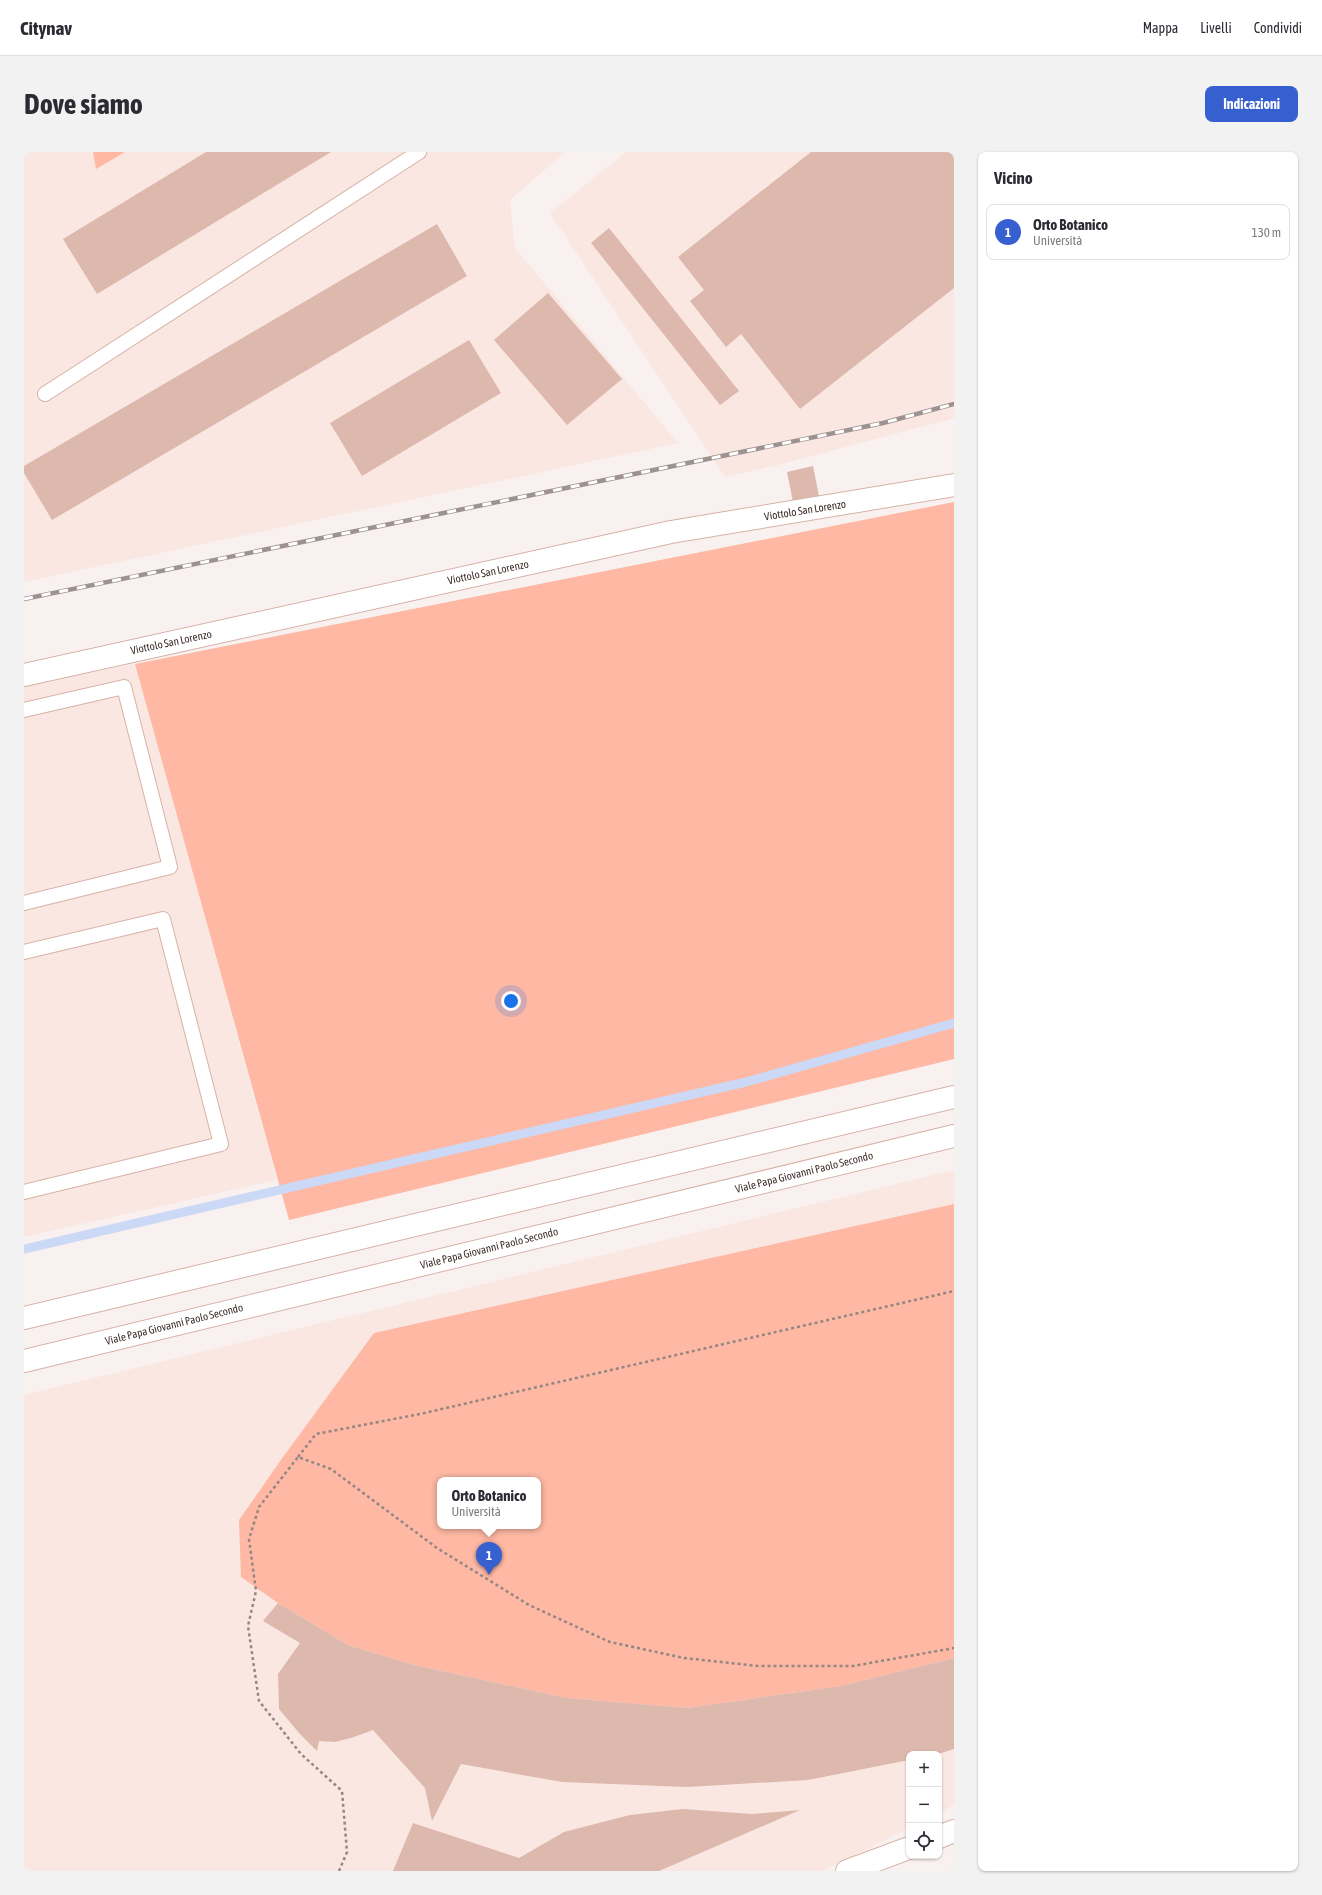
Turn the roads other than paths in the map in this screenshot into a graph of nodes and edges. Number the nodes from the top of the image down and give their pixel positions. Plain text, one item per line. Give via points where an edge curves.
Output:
1 (419, 152) edge
2 (45, 394) dead end
3 (954, 485) edge
4 (24, 675) edge
5 (24, 710) edge
6 (24, 903) edge
7 (24, 952) edge
8 (954, 1097) edge
9 (954, 1136) edge
10 (24, 1192) edge
11 (24, 1318) edge
12 (24, 1361) edge
13 (954, 1832) edge
14 (942, 1836) edge
15 (906, 1849) edge
16 (847, 1871) edge

1 - 2 lane
3 - 4 main road, Viottolo San Lorenzo via 671,532
5 - 6 lane via 124,686 170,867
7 - 10 lane via 163,919 221,1144
8 - 11 main road
9 - 12 main road, Viale Papa Giovanni Paolo Secondo
13 - 14 main road
15 - 16 main road

